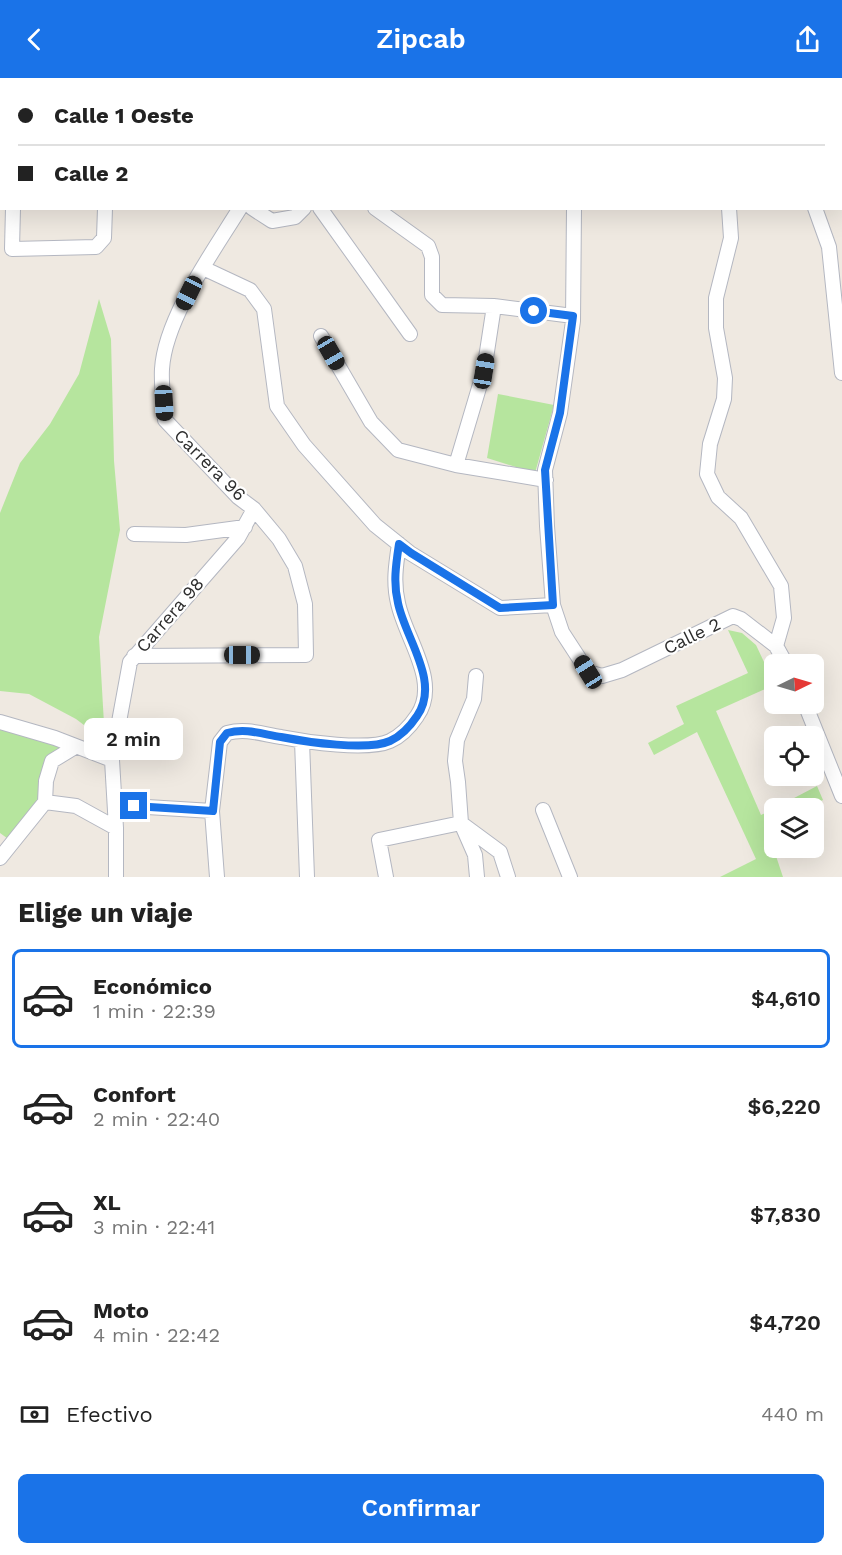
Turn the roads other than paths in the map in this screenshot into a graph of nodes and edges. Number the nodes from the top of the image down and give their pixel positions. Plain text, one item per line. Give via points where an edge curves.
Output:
1 (13, 210) edge
2 (105, 210) edge
3 (239, 210) edge
4 (255, 210) edge
5 (302, 210) edge
6 (321, 210) edge
7 (378, 210) edge
8 (574, 210) edge
9 (729, 210) edge
10 (816, 210) edge
11 (202, 268) junction
12 (494, 306) junction
13 (573, 316) junction
14 (410, 334) dead end
15 (321, 336) dead end
16 (842, 373) edge
17 (456, 465) junction
18 (546, 480) junction
19 (254, 509) junction
20 (245, 527) junction
21 (134, 534) dead end
22 (399, 544) junction
23 (553, 605) junction
24 (776, 646) junction
25 (780, 654) edge
26 (134, 656) junction
27 (476, 676) dead end
28 (809, 714) edge
29 (0, 722) edge
30 (46, 735) junction
31 (302, 741) junction
32 (75, 747) junction
33 (112, 760) junction
34 (52, 761) junction
35 (842, 796) edge
36 (45, 802) junction
37 (115, 805) junction
38 (543, 810) dead end
39 (213, 811) junction
40 (460, 823) junction
41 (116, 828) junction
42 (0, 858) edge
43 (116, 877) edge
44 (217, 877) edge
45 (307, 877) edge
46 (386, 877) edge
47 (477, 877) edge
48 (507, 877) edge
49 (570, 877) edge

1 - 2 street via 12,249 100,245
3 - 11 street, Carrera 96
4 - 5 street via 272,221 295,217
6 - 14 street
7 - 12 street via 428,246 436,302
8 - 13 street
9 - 24 street via 731,238 716,298 724,399 710,444 707,474 718,497 741,518 781,586 783,618
10 - 16 street via 829,247
11 - 19 street, Carrera 96 via 171,331 162,369 165,420
11 - 22 street via 250,290 264,309 277,406 304,445 375,525
12 - 13 street
12 - 17 street via 484,371
13 - 18 street
15 - 17 street via 371,422 398,450
17 - 18 street
18 - 23 street
19 - 20 street, Carrera 98
19 - 26 street, Carrera 96 via 295,566 305,604 306,655
20 - 21 street via 186,535
20 - 26 street, Carrera 98
22 - 23 street via 500,608
22 - 31 street via 394,571 398,604 426,687 423,707 411,725 391,741 371,746
23 - 24 street, Calle 2 via 562,632 588,672 602,675 622,670 733,616
24 - 25 street
26 - 33 street, Carrera 98
27 - 40 street via 474,699 457,740
28 - 35 street
29 - 30 street
30 - 32 street
30 - 34 street
31 - 39 street via 241,729 227,733 220,742
31 - 45 street
32 - 33 street
32 - 34 street
33 - 37 street, Carrera 98
34 - 36 street
36 - 41 street via 76,806
36 - 42 street
37 - 39 street
37 - 41 street, Carrera 98
38 - 49 street
39 - 44 street
40 - 46 street via 379,840
40 - 47 street via 475,855
40 - 48 street via 500,852
41 - 43 street, Carrera 98

